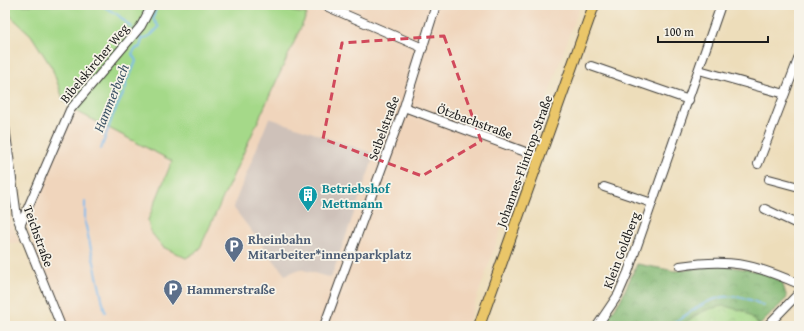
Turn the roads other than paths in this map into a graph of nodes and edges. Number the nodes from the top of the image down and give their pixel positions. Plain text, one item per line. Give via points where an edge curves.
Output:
1 (152, 5) edge
2 (328, 5) edge
3 (436, 5) edge
4 (594, 5) edge
5 (721, 5) edge
6 (423, 48) junction
7 (799, 58) edge
8 (590, 66) dead end
9 (699, 70) junction
10 (785, 94) junction
11 (689, 100) junction
12 (404, 107) junction
13 (5, 127) edge
14 (539, 157) junction
15 (758, 164) dead end
16 (769, 179) dead end
17 (799, 186) edge
18 (604, 187) dead end
19 (652, 203) junction
20 (765, 209) dead end
21 (799, 225) edge
22 (20, 226) junction
23 (680, 266) dead end
24 (799, 284) edge
25 (799, 293) edge
26 (61, 326) edge
27 (324, 326) edge
28 (479, 326) edge
29 (597, 326) edge
30 (766, 326) edge

1 - 22 street, Bibelskircher Weg via 141,26 70,110
2 - 6 street
3 - 6 street, Seibelstraße
4 - 14 main road, Johannes-Flintrop-Straße
5 - 9 street, Klein Goldberg
6 - 12 street, Seibelstraße
7 - 10 street
8 - 11 street
9 - 10 street
9 - 11 street, Klein Goldberg
10 - 15 street
11 - 19 street, Klein Goldberg
12 - 14 street, Ötzbachstraße
12 - 27 street, Seibelstraße
13 - 22 street, Teichstraße
14 - 28 main road, Johannes-Flintrop-Straße
16 - 17 street
18 - 19 street, Klein Goldberg
19 - 29 street, Klein Goldberg via 622,287
20 - 21 street
22 - 26 street, Teichstraße
23 - 24 street via 735,262 765,269
25 - 30 street

